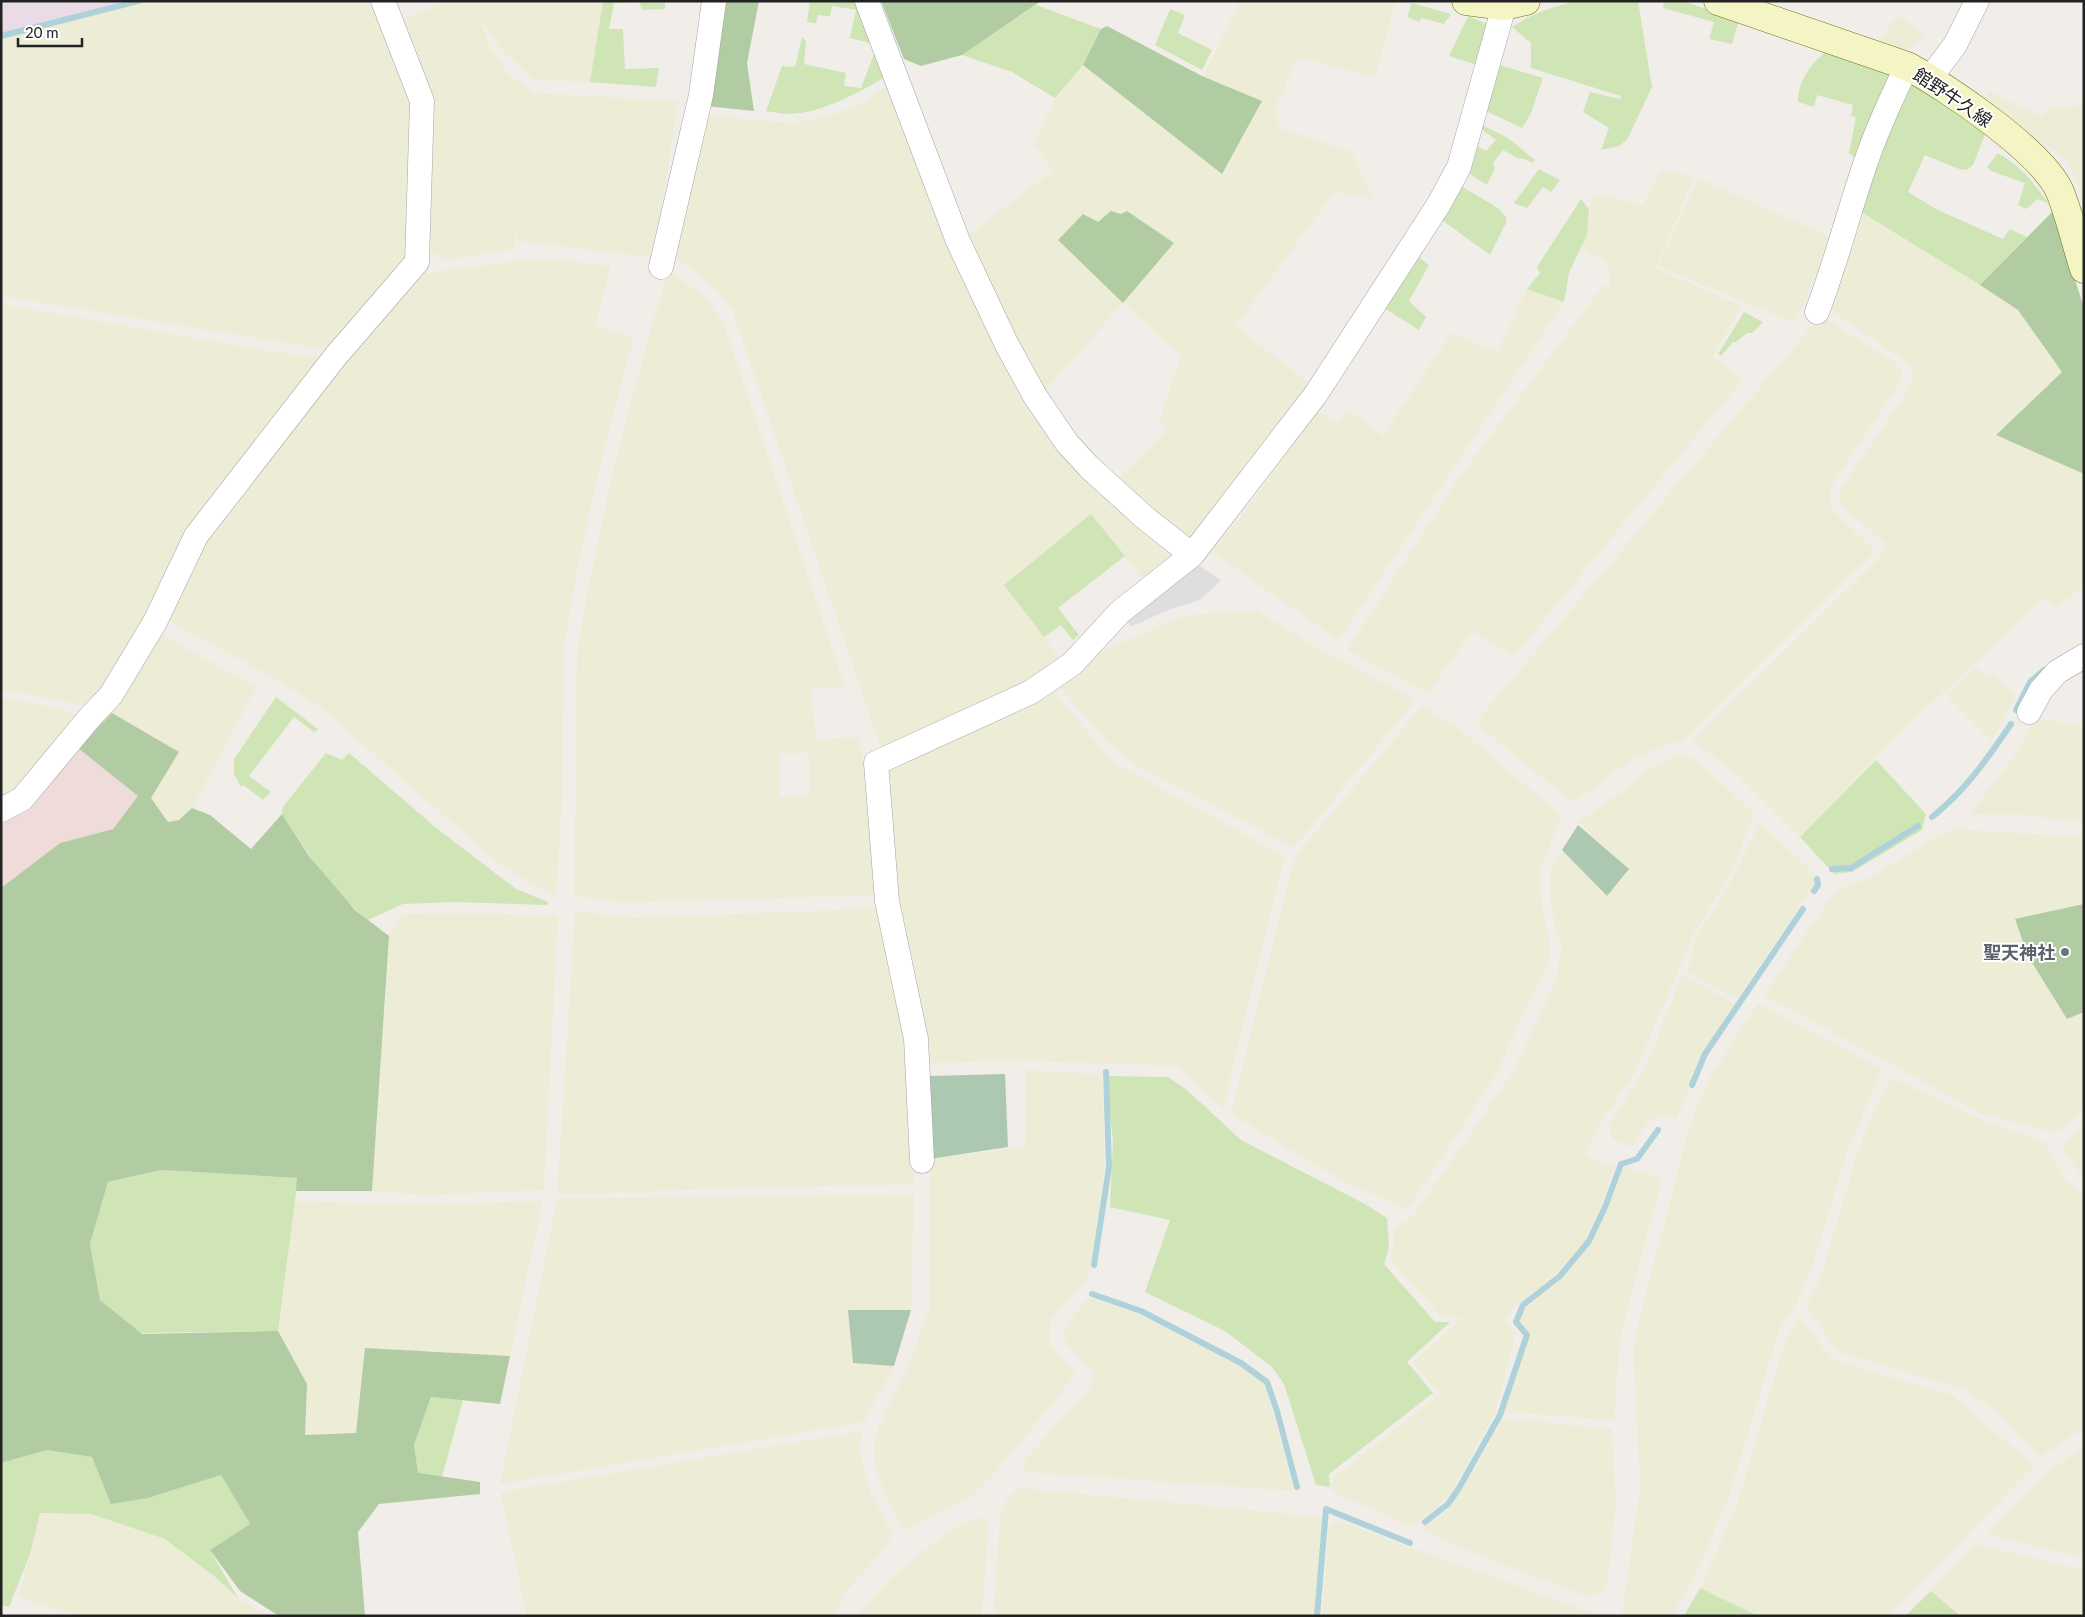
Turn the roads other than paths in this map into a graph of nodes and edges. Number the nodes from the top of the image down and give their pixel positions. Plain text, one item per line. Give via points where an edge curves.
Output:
1 (383, 1) edge
2 (714, 1) edge
3 (867, 1) edge
4 (1466, 1) edge
5 (1718, 1) edge
6 (1980, 3) edge
7 (1515, 4) edge
8 (1906, 66) junction
9 (1930, 78) junction
10 (661, 267) dead end
11 (2084, 269) edge
12 (1817, 312) dead end
13 (1192, 555) junction
14 (2084, 656) edge
15 (2029, 712) dead end
16 (1, 810) edge
17 (922, 1161) dead end

1 - 16 street via 422,101 417,262 335,357 196,536 156,622 111,695 22,799
2 - 10 street via 701,94
3 - 13 street via 958,241 1035,396 1067,443 1089,467
4 - 7 main road
5 - 8 main road, 館野牛久線
6 - 9 street
7 - 13 street via 1450,186 1316,394
8 - 9 main road, 館野牛久線
8 - 12 street via 1868,155
9 - 11 main road, 館野牛久線 via 2013,140 2050,175 2060,192
13 - 17 street via 1120,612 1072,664 1031,692 876,763 887,900 916,1039
14 - 15 street via 2057,672 2041,690

